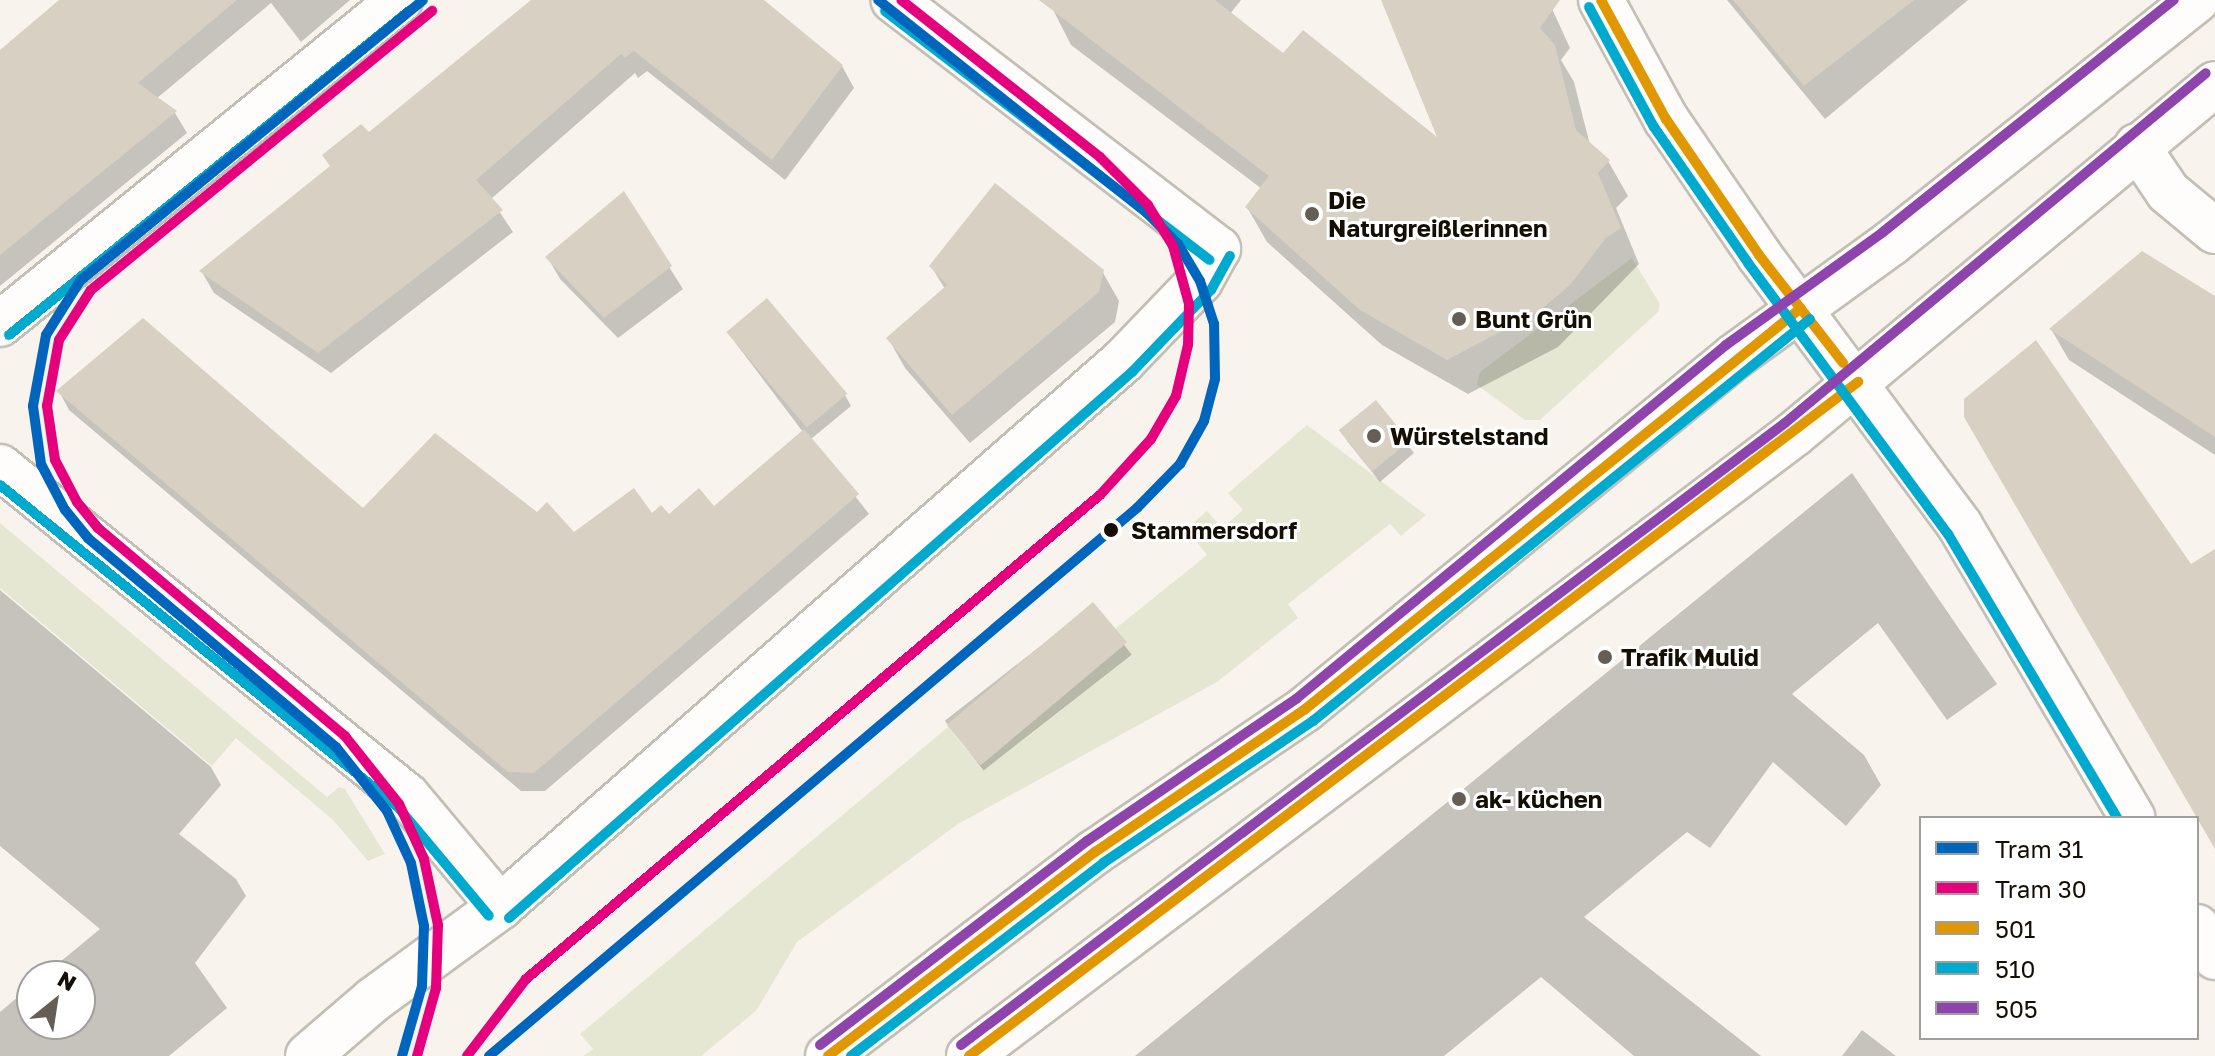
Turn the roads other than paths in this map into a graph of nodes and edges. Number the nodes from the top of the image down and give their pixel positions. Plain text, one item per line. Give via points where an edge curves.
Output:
1 (400, 0) edge
2 (894, 0) edge
3 (1601, 0) edge
4 (2196, 0) edge
5 (2215, 84) edge
6 (2137, 146) junction
7 (2215, 231) edge
8 (1801, 308) junction
9 (0, 324) edge
10 (1858, 382) junction
11 (0, 467) edge
12 (2132, 816) edge
13 (500, 907) junction
14 (2199, 930) edge
15 (2215, 957) edge
16 (308, 1056) edge
17 (828, 1056) edge
18 (969, 1056) edge

1 - 9 main road
2 - 13 main road via 1218,249 1200,281 1123,361
3 - 8 main road via 1666,119
4 - 8 main road
5 - 6 main road
6 - 7 main road via 2168,192
6 - 10 main road
8 - 10 main road
8 - 17 main road via 1304,710 1095,852
10 - 12 main road via 1960,526
10 - 18 main road
11 - 13 main road via 407,796
13 - 16 main road via 373,1000
14 - 15 main road

